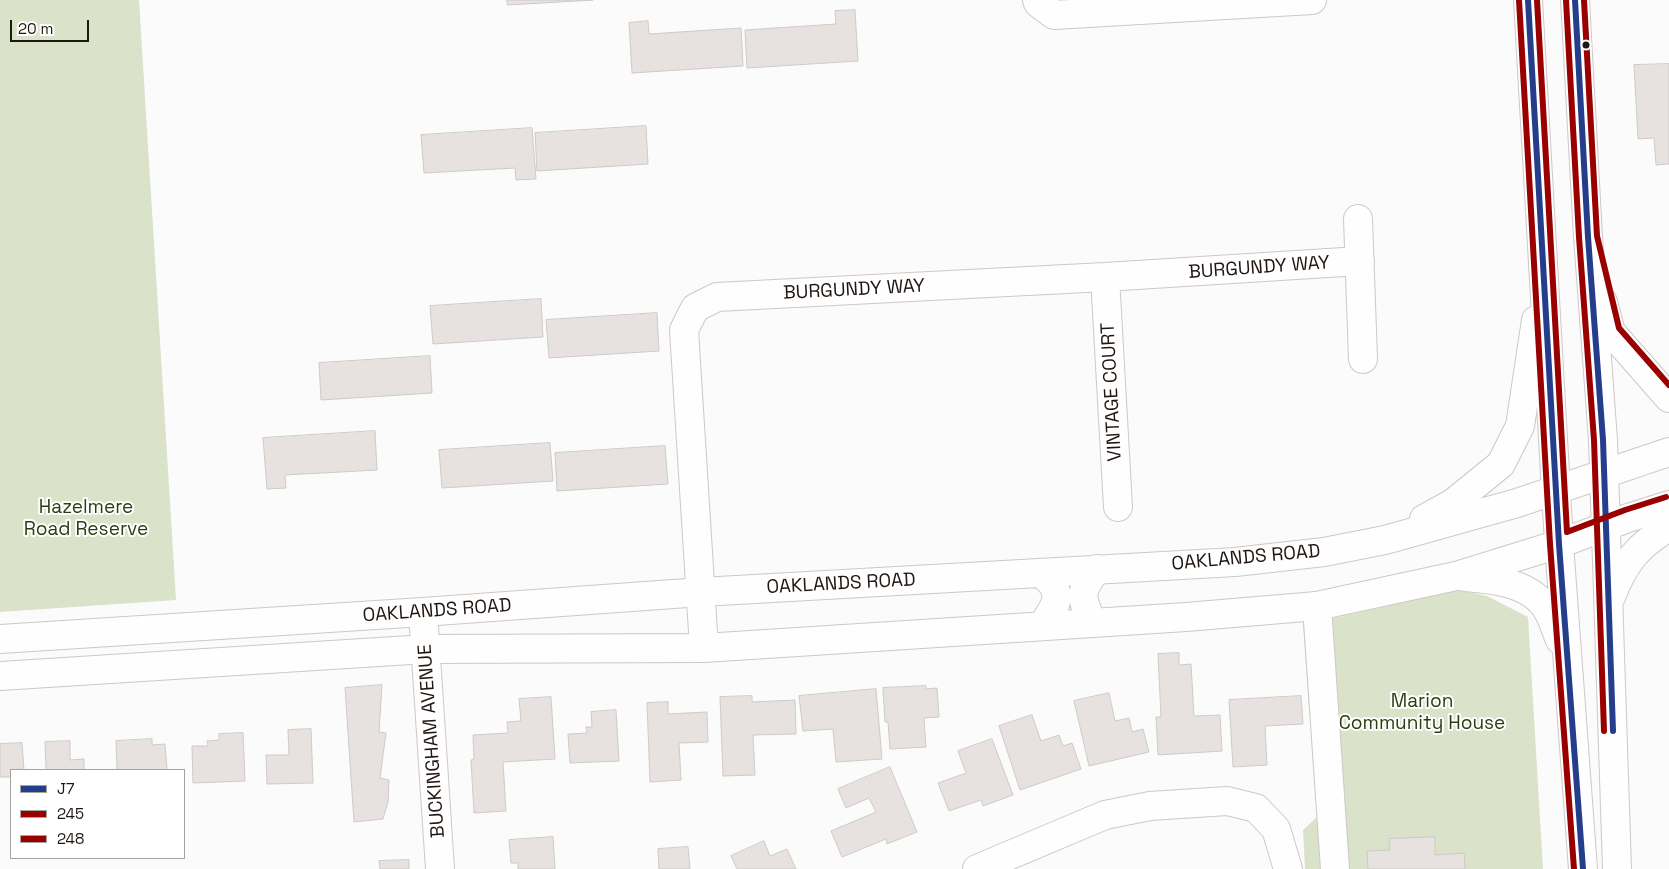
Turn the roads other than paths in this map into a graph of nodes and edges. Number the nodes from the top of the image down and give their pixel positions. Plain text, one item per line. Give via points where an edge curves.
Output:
1 (1037, 0) edge
2 (1312, 0) edge
3 (1528, 0) edge
4 (1575, 0) edge
5 (1358, 219) dead end
6 (1588, 237) junction
7 (1360, 261) junction
8 (1544, 265) junction
9 (1105, 277) junction
10 (1364, 359) dead end
11 (1669, 398) edge
12 (1669, 452) edge
13 (1604, 474) junction
14 (1556, 489) junction
15 (1669, 505) edge
16 (1118, 507) dead end
17 (1606, 526) junction
18 (1669, 527) edge
19 (1385, 540) junction
20 (1558, 544) junction
21 (1097, 569) junction
22 (1041, 573) junction
23 (1456, 576) junction
24 (701, 592) junction
25 (1609, 603) junction
26 (1317, 606) junction
27 (423, 612) junction
28 (1092, 623) junction
29 (1042, 626) junction
30 (0, 639) edge
31 (704, 648) junction
32 (426, 649) junction
33 (1566, 654) junction
34 (0, 676) edge
35 (440, 869) edge
36 (977, 869) edge
37 (1288, 869) edge
38 (1335, 869) edge
39 (1583, 869) edge
40 (1617, 869) edge

1 - 2 main road via 1054,15
3 - 8 main road
4 - 6 main road
5 - 7 main road
6 - 11 main road via 1611,332
6 - 13 main road
7 - 9 main road, BURGUNDY WAY
7 - 10 main road
8 - 14 main road
8 - 19 main road via 1520,426 1501,464 1453,503
9 - 16 main road, VINTAGE COURT
9 - 24 main road, BURGUNDY WAY via 716,297 695,308 684,330
12 - 13 main road, OAKLANDS ROAD
13 - 14 main road, OAKLANDS ROAD
13 - 17 main road
14 - 19 main road, OAKLANDS ROAD
14 - 20 main road
15 - 17 main road, OAKLANDS ROAD
17 - 20 main road, OAKLANDS ROAD
17 - 25 main road
18 - 25 main road via 1630,559
19 - 21 main road, OAKLANDS ROAD via 1324,552 1235,562
20 - 23 main road, OAKLANDS ROAD
20 - 33 main road
21 - 22 main road, OAKLANDS ROAD
21 - 28 main road via 1083,590
22 - 24 main road, OAKLANDS ROAD
22 - 29 main road via 1053,583 1056,594 1056,606
23 - 26 main road, OAKLANDS ROAD
23 - 33 main road, OAKLANDS ROAD via 1494,579 1515,585 1537,598 1548,610
24 - 27 main road, OAKLANDS ROAD
24 - 31 main road, BURGUNDY WAY
25 - 40 main road
26 - 28 main road, OAKLANDS ROAD
26 - 38 main road
27 - 30 main road, OAKLANDS ROAD
27 - 32 main road, BUCKINGHAM AVENUE
28 - 29 main road, OAKLANDS ROAD
29 - 31 main road, OAKLANDS ROAD
31 - 32 main road, OAKLANDS ROAD
32 - 34 main road, OAKLANDS ROAD
32 - 35 main road, BUCKINGHAM AVENUE
33 - 39 main road
36 - 37 main road via 1105,815 1150,806 1227,801 1256,808 1276,829

